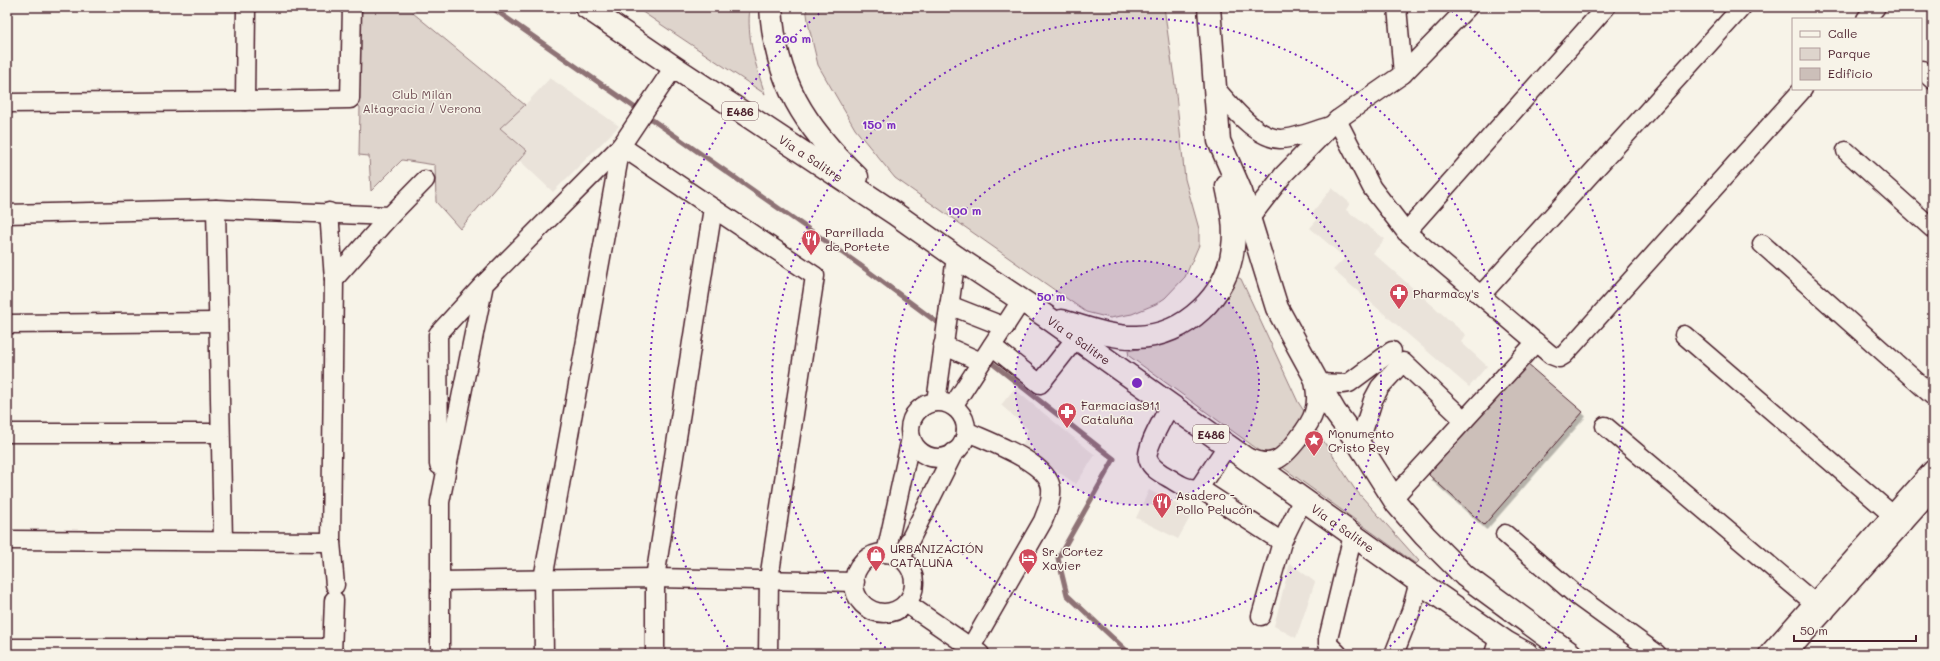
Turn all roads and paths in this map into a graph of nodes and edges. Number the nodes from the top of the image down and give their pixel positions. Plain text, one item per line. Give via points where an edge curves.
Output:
1 (246, 7) edge
2 (352, 7) edge
3 (586, 7) edge
4 (771, 7) edge
5 (1209, 7) edge
6 (1397, 7) edge
7 (1468, 7) edge
8 (1606, 7) edge
9 (1742, 7) edge
10 (1876, 7) edge
11 (1867, 18) edge
12 (674, 67) junction
13 (1403, 74) junction
14 (1214, 87) junction
15 (1802, 90) edge
16 (245, 101) junction
17 (7, 103) edge
18 (1334, 123) junction
19 (1219, 141) junction
20 (621, 146) junction
21 (1846, 152) dead end
22 (425, 180) dead end
23 (713, 208) junction
24 (216, 209) junction
25 (328, 212) junction
26 (894, 213) junction
27 (7, 214) edge
28 (390, 216) junction
29 (1250, 218) junction
30 (1933, 229) edge
31 (1406, 232) junction
32 (1762, 244) dead end
33 (956, 257) junction
34 (334, 279) junction
35 (484, 284) junction
36 (1482, 296) junction
37 (1021, 301) junction
38 (949, 305) junction
39 (1044, 316) junction
40 (218, 322) junction
41 (7, 324) edge
42 (1005, 327) junction
43 (1684, 335) dead end
44 (1076, 338) junction
45 (1536, 342) junction
46 (943, 345) junction
47 (992, 346) junction
48 (1392, 351) dead end
49 (981, 362) junction
50 (1360, 375) junction
51 (1315, 377) junction
52 (1377, 392) junction
53 (1933, 396) edge
54 (944, 404) junction
55 (1170, 405) junction
56 (1464, 420) junction
57 (1605, 426) dead end
58 (966, 431) junction
59 (7, 433) edge
60 (220, 433) junction
61 (911, 438) junction
62 (1359, 444) junction
63 (1235, 451) junction
64 (954, 452) junction
65 (1933, 469) edge
66 (1199, 488) junction
67 (1933, 490) edge
68 (1392, 498) junction
69 (1303, 499) junction
70 (440, 502) junction
71 (1898, 519) junction
72 (1505, 534) dead end
73 (1353, 535) junction
74 (7, 540) edge
75 (223, 540) junction
76 (331, 542) junction
77 (1282, 542) junction
78 (894, 556) junction
79 (654, 578) junction
80 (543, 579) junction
81 (769, 579) junction
82 (440, 581) junction
83 (854, 582) junction
84 (1419, 582) junction
85 (906, 603) junction
86 (1819, 608) junction
87 (1261, 616) dead end
88 (1496, 646) edge
89 (7, 648) edge
90 (976, 650) edge
91 (332, 651) edge
92 (440, 654) edge
93 (544, 654) edge
94 (655, 654) edge
95 (768, 654) edge
96 (1338, 654) edge
97 (1394, 654) edge
98 (1527, 654) edge
99 (1572, 654) edge
100 (1657, 654) edge
101 (1768, 654) edge
102 (1787, 654) edge

1 - 16 street
2 - 16 street via 350,99
3 - 12 main road, Vía a Salitre / E486
4 - 26 main road via 772,28 779,62 798,106 833,152
5 - 14 main road
6 - 13 street
7 - 13 street
8 - 31 street
9 - 36 street
10 - 11 street
12 - 20 street
12 - 26 main road, Vía a Salitre / E486
13 - 18 street
14 - 18 street via 1257,130 1271,137 1285,139
14 - 19 main road
15 - 45 street via 1564,355 1559,358 1551,355
16 - 17 street
18 - 29 street via 1284,174
18 - 31 street via 1372,188
19 - 29 main road
19 - 39 main road via 1234,223 1233,246 1223,280 1198,313 1177,328 1151,336 1136,337 1090,330
20 - 23 street
20 - 35 street
20 - 80 street
21 - 30 street
22 - 28 street
23 - 79 street
23 - 81 street via 814,276
24 - 25 street
24 - 27 street
24 - 40 street
25 - 28 street
25 - 34 street
26 - 33 main road, Vía a Salitre / E486
28 - 34 street
29 - 51 main road via 1277,308
31 - 36 street
32 - 53 street
33 - 37 main road, Vía a Salitre / E486
33 - 38 street
34 - 76 street
35 - 70 street
35 - 70 street via 438,334
36 - 45 street
37 - 39 main road, Vía a Salitre / E486
37 - 42 street
38 - 42 street
38 - 46 street
39 - 44 main road, Vía a Salitre / E486
40 - 41 street
40 - 60 street
42 - 47 street
43 - 71 street
44 - 47 street via 1040,384
44 - 55 main road, Vía a Salitre / E486
45 - 56 street
46 - 49 street
46 - 54 street
47 - 49 street
48 - 50 street
49 - 54 street
50 - 51 street via 1349,383 1342,384
50 - 52 street
51 - 62 main road via 1335,412
51 - 63 street via 1314,413 1286,453 1276,460 1266,462
52 - 56 street via 1403,362
52 - 62 street
54 - 58 street via 963,417
54 - 61 street via 924,405 915,414 910,425
55 - 63 main road, Vía a Salitre / E486
55 - 66 street via 1148,449 1148,458 1157,471 1170,479 1191,489
56 - 68 street
57 - 86 street
58 - 64 street via 962,443
58 - 90 street via 1031,462 1044,474 1051,487 1050,503 1043,521
59 - 60 street
60 - 75 street
61 - 64 street via 918,449 929,456 942,458
61 - 78 street
62 - 68 main road
63 - 66 street
63 - 69 main road, Vía a Salitre / E486
64 - 78 street
65 - 71 street
66 - 77 street
67 - 71 street
68 - 99 main road via 1465,576
69 - 73 main road, Vía a Salitre / E486
69 - 77 street
70 - 82 street
71 - 86 street
72 - 100 street via 1577,596
73 - 84 main road, Vía a Salitre / E486
73 - 96 street via 1328,639 1328,644
74 - 75 street
75 - 76 street
76 - 91 street via 335,592
77 - 87 street
78 - 83 street via 877,554 868,558 856,572
78 - 85 street via 910,567 914,579 913,592
79 - 80 street
79 - 81 street
79 - 94 street
80 - 82 street
80 - 93 street
81 - 83 street
81 - 95 street
82 - 92 street
83 - 85 street via 861,602 873,610 888,613 898,610
84 - 88 main road, Vía a Salitre / E486
84 - 97 street
85 - 90 street
86 - 101 street
86 - 102 street
88 - 98 main road, Vía a Salitre / E486
89 - 91 street

